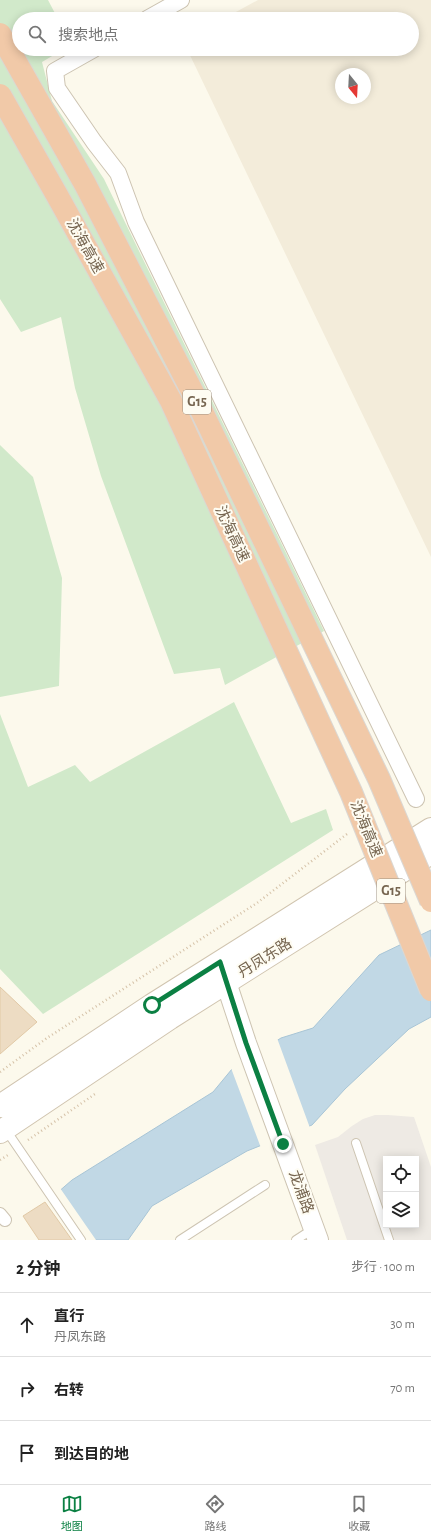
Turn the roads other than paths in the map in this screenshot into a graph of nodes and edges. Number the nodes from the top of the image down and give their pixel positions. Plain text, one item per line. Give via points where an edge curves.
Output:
1 (181, 0) edge
2 (160, 12) edge
3 (0, 34) edge
4 (12, 55) edge
5 (12, 56) edge
6 (82, 56) edge
7 (0, 95) edge
8 (416, 799) dead end
9 (431, 829) edge
10 (431, 853) edge
11 (431, 901) edge
12 (220, 962) junction
13 (226, 982) junction
14 (431, 990) edge
15 (0, 1106) edge
16 (2, 1131) edge
17 (356, 1143) dead end
18 (265, 1184) dead end
19 (316, 1234) edge
20 (81, 1240) edge
21 (180, 1240) edge
22 (296, 1240) edge
23 (389, 1240) edge

1 - 2 street
3 - 4 highway, 沈海高速 / G15, bridge
5 - 11 highway, 沈海高速 / G15, bridge via 85,184 192,391 379,779
6 - 8 street via 55,71 57,88 118,173 136,222
7 - 14 highway, 沈海高速 / G15, bridge via 171,401 351,792
9 - 12 main road, 丹凤东路
10 - 13 main road, 丹凤东路
12 - 13 street, 龙浦路
12 - 15 main road, 丹凤东路
13 - 16 main road, 丹凤东路
13 - 19 street, 龙浦路
16 - 20 lane via 48,1191
17 - 23 lane
18 - 21 lane
19 - 22 lane

